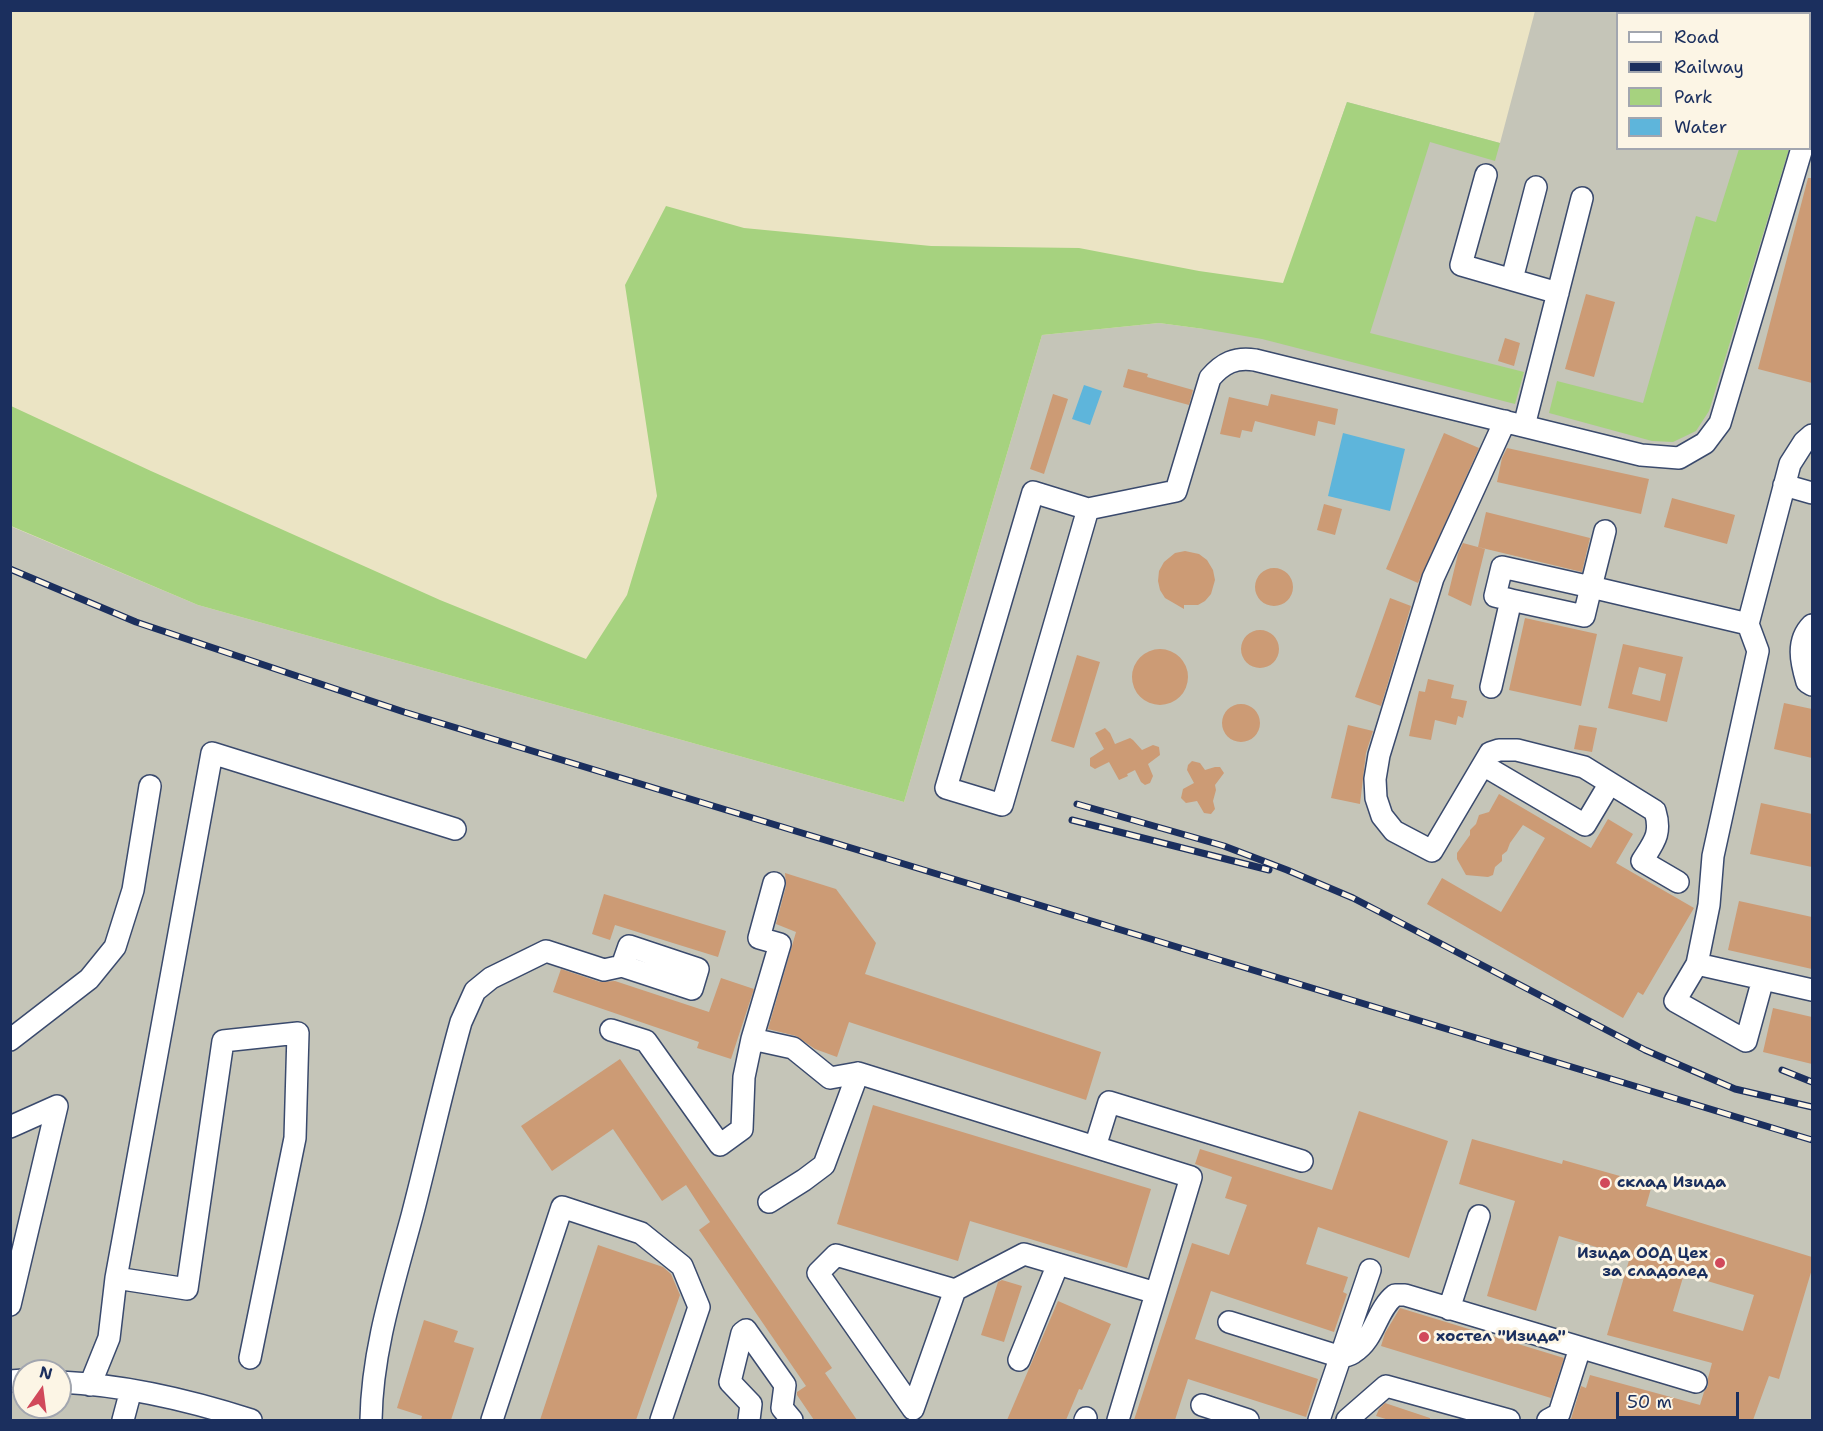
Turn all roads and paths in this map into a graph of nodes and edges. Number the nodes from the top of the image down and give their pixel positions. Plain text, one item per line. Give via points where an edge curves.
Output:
1 (1801, 150) edge
2 (1486, 175) dead end
3 (1536, 187) dead end
4 (1582, 198) dead end
5 (1512, 279) junction
6 (1558, 293) junction
7 (1514, 424) junction
8 (1812, 435) edge
9 (1784, 485) junction
10 (1812, 493) edge
11 (1088, 509) junction
12 (1605, 531) dead end
13 (1591, 587) junction
14 (1511, 600) junction
15 (1748, 624) junction
16 (1812, 625) edge
17 (1812, 684) edge
18 (1491, 687) dead end
19 (1483, 765) junction
20 (1610, 783) junction
21 (150, 786) dead end
22 (455, 829) dead end
23 (1678, 882) dead end
24 (774, 883) dead end
25 (1697, 964) junction
26 (622, 966) dead end
27 (1762, 979) junction
28 (1812, 990) edge
29 (611, 1030) dead end
30 (752, 1039) junction
31 (10, 1040) edge
32 (858, 1073) junction
33 (10, 1127) edge
34 (1095, 1147) junction
35 (1302, 1161) dead end
36 (769, 1202) dead end
37 (1479, 1216) dead end
38 (1058, 1264) junction
39 (1370, 1270) dead end
40 (116, 1278) junction
41 (955, 1290) junction
42 (1156, 1293) junction
43 (11, 1298) edge
44 (1449, 1309) junction
45 (1229, 1322) dead end
46 (1580, 1348) junction
47 (250, 1358) dead end
48 (1341, 1358) junction
49 (1019, 1360) dead end
50 (1696, 1382) dead end
51 (72, 1383) edge
52 (90, 1384) junction
53 (131, 1390) junction
54 (1202, 1405) dead end
55 (214, 1415) edge
56 (123, 1420) edge
57 (251, 1420) edge
58 (370, 1420) edge
59 (492, 1420) edge
60 (661, 1420) edge
61 (749, 1420) edge
62 (792, 1420) edge
63 (1118, 1420) edge
64 (1248, 1420) edge
65 (1319, 1420) edge
66 (1347, 1420) edge
67 (1509, 1420) edge
68 (1548, 1420) edge

1 - 7 street via 1720,423 1705,443 1679,458 1641,455
2 - 5 street via 1461,265
3 - 5 street
4 - 6 street
5 - 6 street
6 - 7 street
7 - 11 street via 1242,358 1227,362 1210,378 1176,490
7 - 19 street via 1440,559 1379,755 1375,779 1382,816 1394,831 1432,851
8 - 9 street via 1790,464
9 - 10 street
9 - 15 street
11 - 11 street via 1002,805 946,788 1033,492
12 - 13 street
13 - 14 street via 1584,616
13 - 14 street via 1502,567 1495,596
13 - 15 street
14 - 18 street
15 - 25 street via 1758,651 1713,856 1709,904
16 - 17 street via 1801,645 1801,662 1807,682
19 - 20 street via 1490,753 1517,750 1584,768
19 - 20 street via 1585,825
20 - 23 street via 1655,811 1660,825 1656,840 1642,861
21 - 31 street via 133,890 115,947 89,979
22 - 40 street via 212,753
24 - 30 street via 759,938 780,944
25 - 27 street
25 - 27 street via 1675,1001 1746,1041
26 - 58 street via 604,970 546,951 491,978 475,991 461,1022 390,1294
27 - 28 street
29 - 30 street via 646,1041 720,1145 742,1129 744,1077
30 - 32 street via 793,1048 830,1078
32 - 34 street
32 - 36 street via 824,1165
33 - 43 street via 57,1106
34 - 35 street via 1109,1102
34 - 42 street via 1191,1177
37 - 44 street
38 - 41 street via 1024,1254
38 - 42 street
38 - 49 street
39 - 48 street
40 - 47 street via 186,1289 223,1041 298,1033 295,1138
40 - 52 street via 109,1338
41 - 41 street via 913,1409 818,1274 836,1255
42 - 63 street
44 - 46 street
44 - 48 street via 1395,1295 1386,1302 1369,1336 1354,1352
45 - 48 street
46 - 50 street
46 - 68 street via 1559,1414
48 - 65 street
51 - 52 street
52 - 53 street
53 - 55 street
53 - 56 street
54 - 64 street
55 - 57 street
59 - 60 street via 562,1207 640,1233 682,1266 699,1307
61 - 62 street via 751,1404 730,1382 746,1330 785,1385 782,1408
66 - 67 street via 1386,1386

